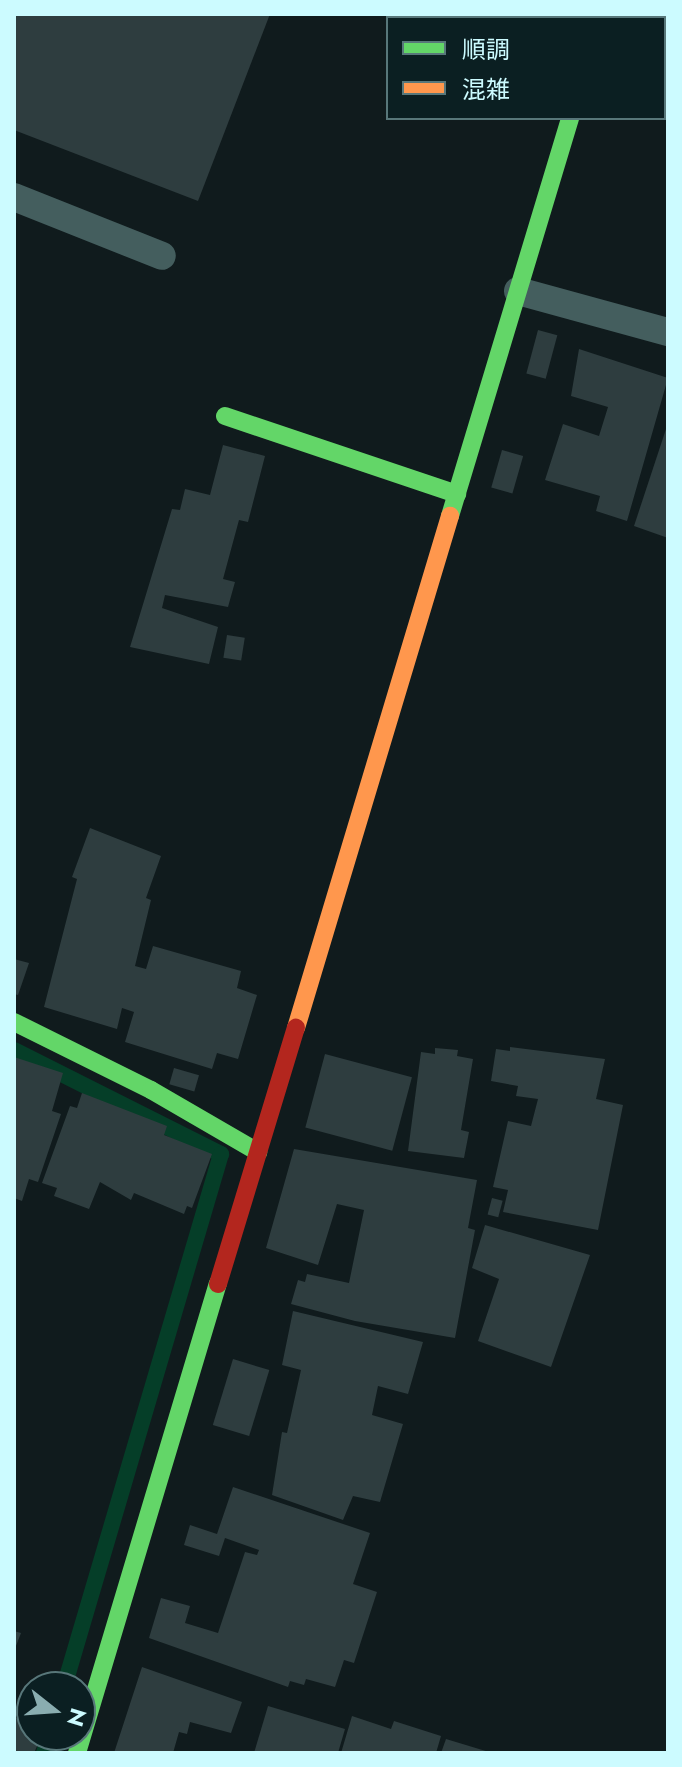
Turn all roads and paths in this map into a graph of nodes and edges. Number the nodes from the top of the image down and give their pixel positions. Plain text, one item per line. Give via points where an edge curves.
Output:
1 (569, 120) edge
2 (14, 197) edge
3 (162, 256) dead end
4 (518, 291) junction
5 (668, 332) edge
6 (225, 416) dead end
7 (457, 494) junction
8 (14, 1022) edge
9 (258, 1152) junction
10 (77, 1753) edge

1 - 4 street
2 - 3 lane
4 - 5 lane
4 - 7 street
6 - 7 street
7 - 9 street
8 - 9 street via 151,1090
9 - 10 street

